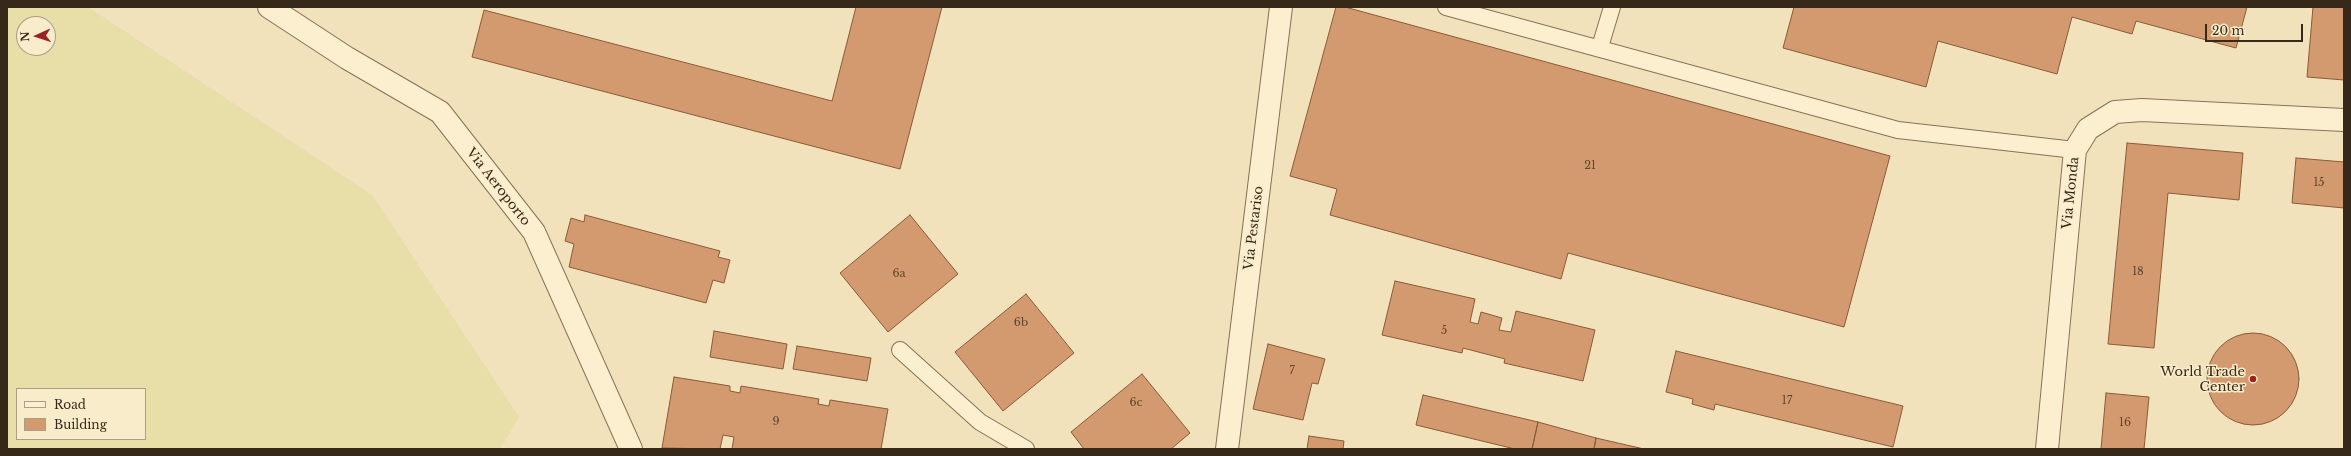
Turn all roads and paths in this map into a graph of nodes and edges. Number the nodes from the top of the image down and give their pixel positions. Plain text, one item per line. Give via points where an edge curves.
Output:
1 (269, 7) edge
2 (1281, 7) edge
3 (1446, 7) edge
4 (1612, 7) edge
5 (1600, 47) junction
6 (2344, 120) edge
7 (2075, 150) junction
8 (900, 350) dead end
9 (631, 449) edge
10 (1026, 449) edge
11 (1227, 449) edge
12 (2047, 449) edge

1 - 9 street, Via Aeroporto via 346,58 440,112 534,232
2 - 11 street, Via Pestariso
3 - 5 lane
4 - 5 lane
5 - 7 lane via 1898,130
6 - 7 street, Via Monda via 2142,110 2115,112 2088,129
7 - 12 street, Via Monda
8 - 10 lane via 980,422

